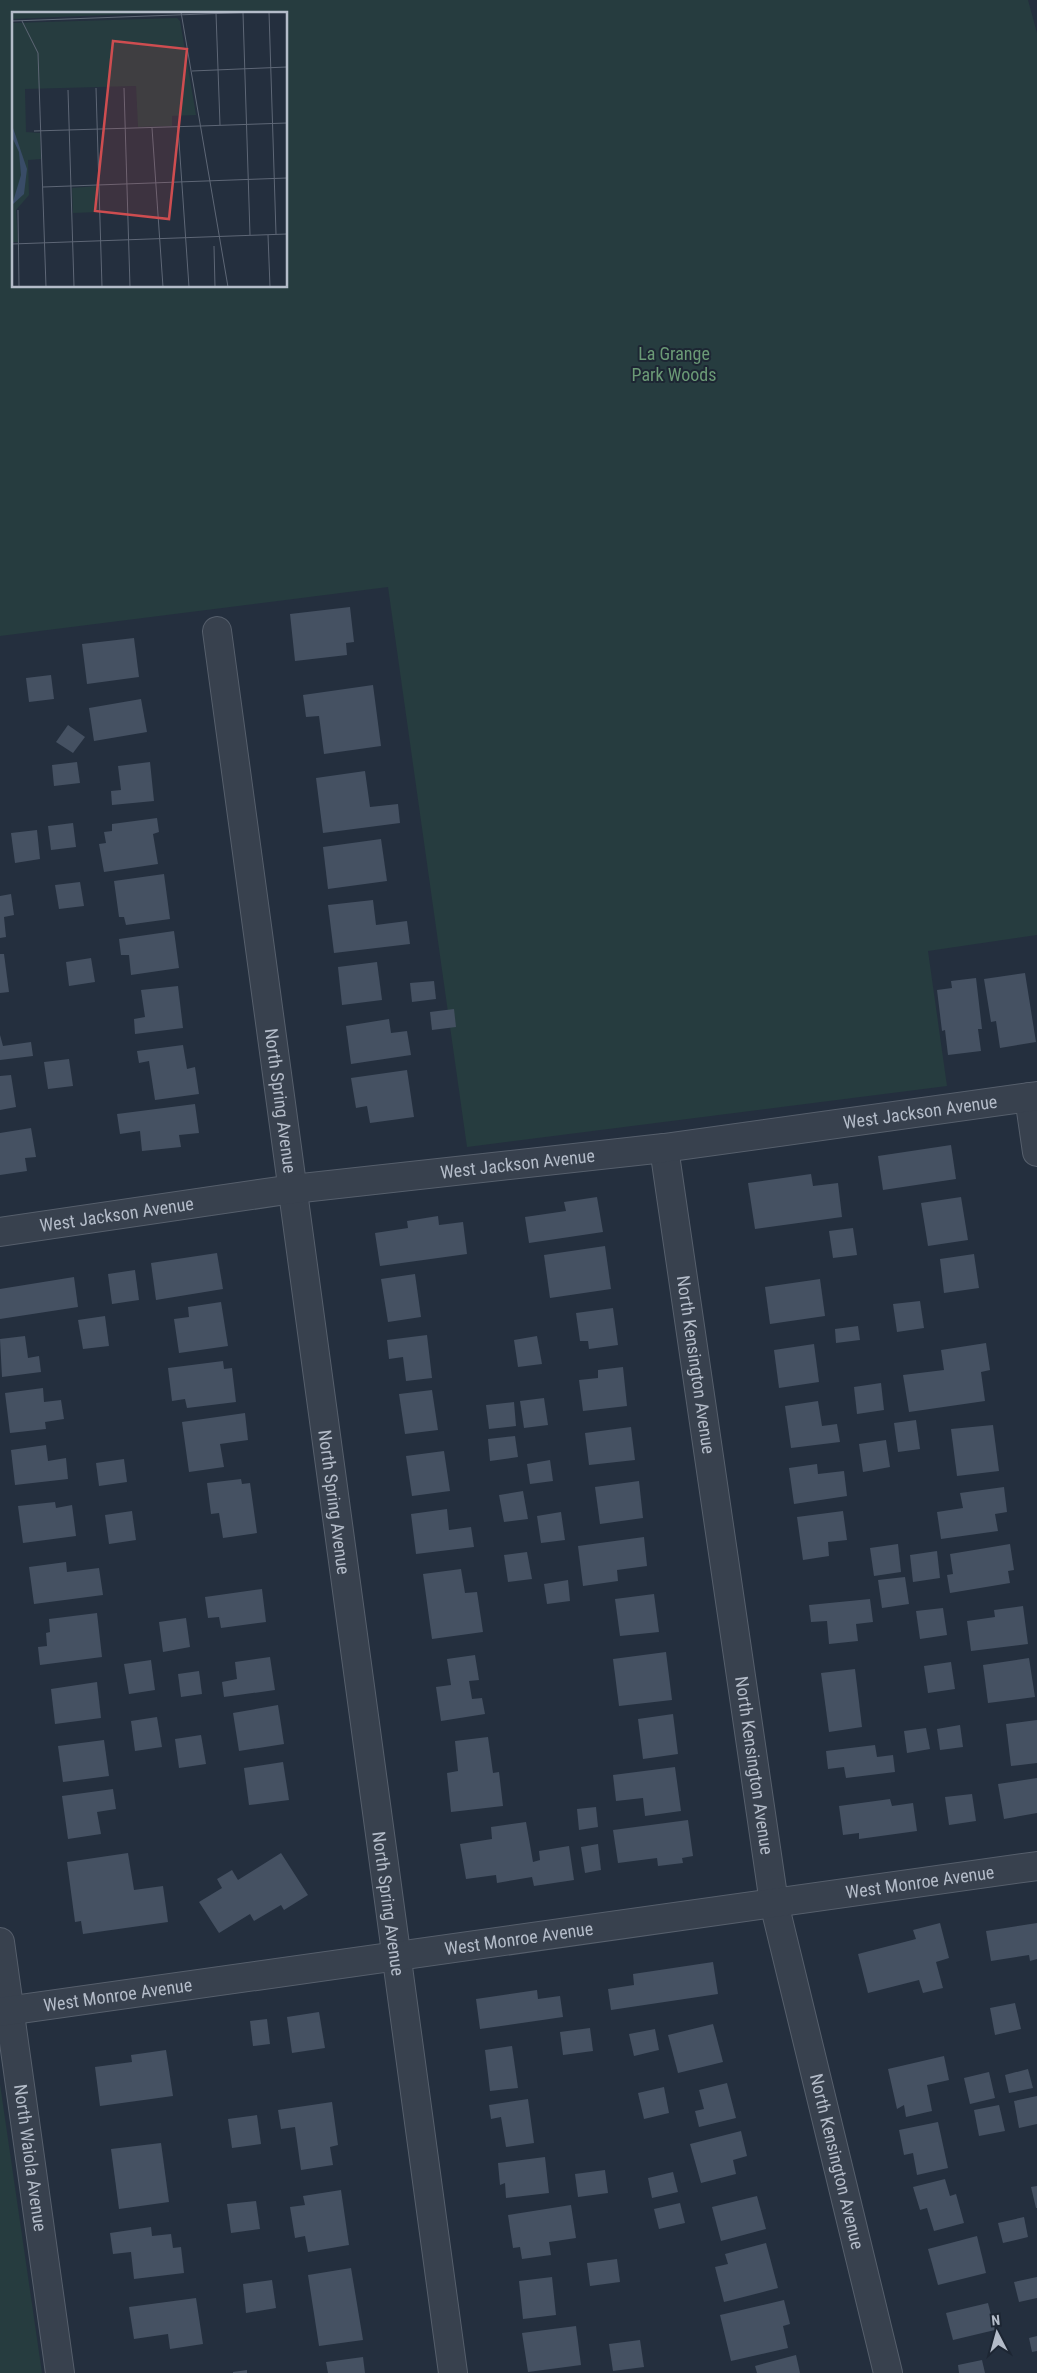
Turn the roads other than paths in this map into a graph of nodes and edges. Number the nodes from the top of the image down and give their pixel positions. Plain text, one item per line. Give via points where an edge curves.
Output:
1 (217, 631) dead end
2 (1033, 1097) edge
3 (664, 1148) junction
4 (1037, 1152) edge
5 (293, 1189) junction
6 (0, 1232) edge
7 (1037, 1866) edge
8 (774, 1903) junction
9 (0, 1942) edge
10 (394, 1958) junction
11 (5, 2012) edge
12 (60, 2373) edge
13 (453, 2373) edge
14 (888, 2373) edge

1 - 5 street, North Spring Avenue
2 - 3 street, West Jackson Avenue
2 - 4 street
3 - 5 street, West Jackson Avenue
3 - 8 street, North Kensington Avenue
5 - 6 street, West Jackson Avenue
5 - 10 street, North Spring Avenue
7 - 8 street, West Monroe Avenue
8 - 10 street, West Monroe Avenue
8 - 14 street, North Kensington Avenue
9 - 11 street, North Waiola Avenue
10 - 11 street, West Monroe Avenue
10 - 13 street, North Spring Avenue
11 - 12 street, North Waiola Avenue

